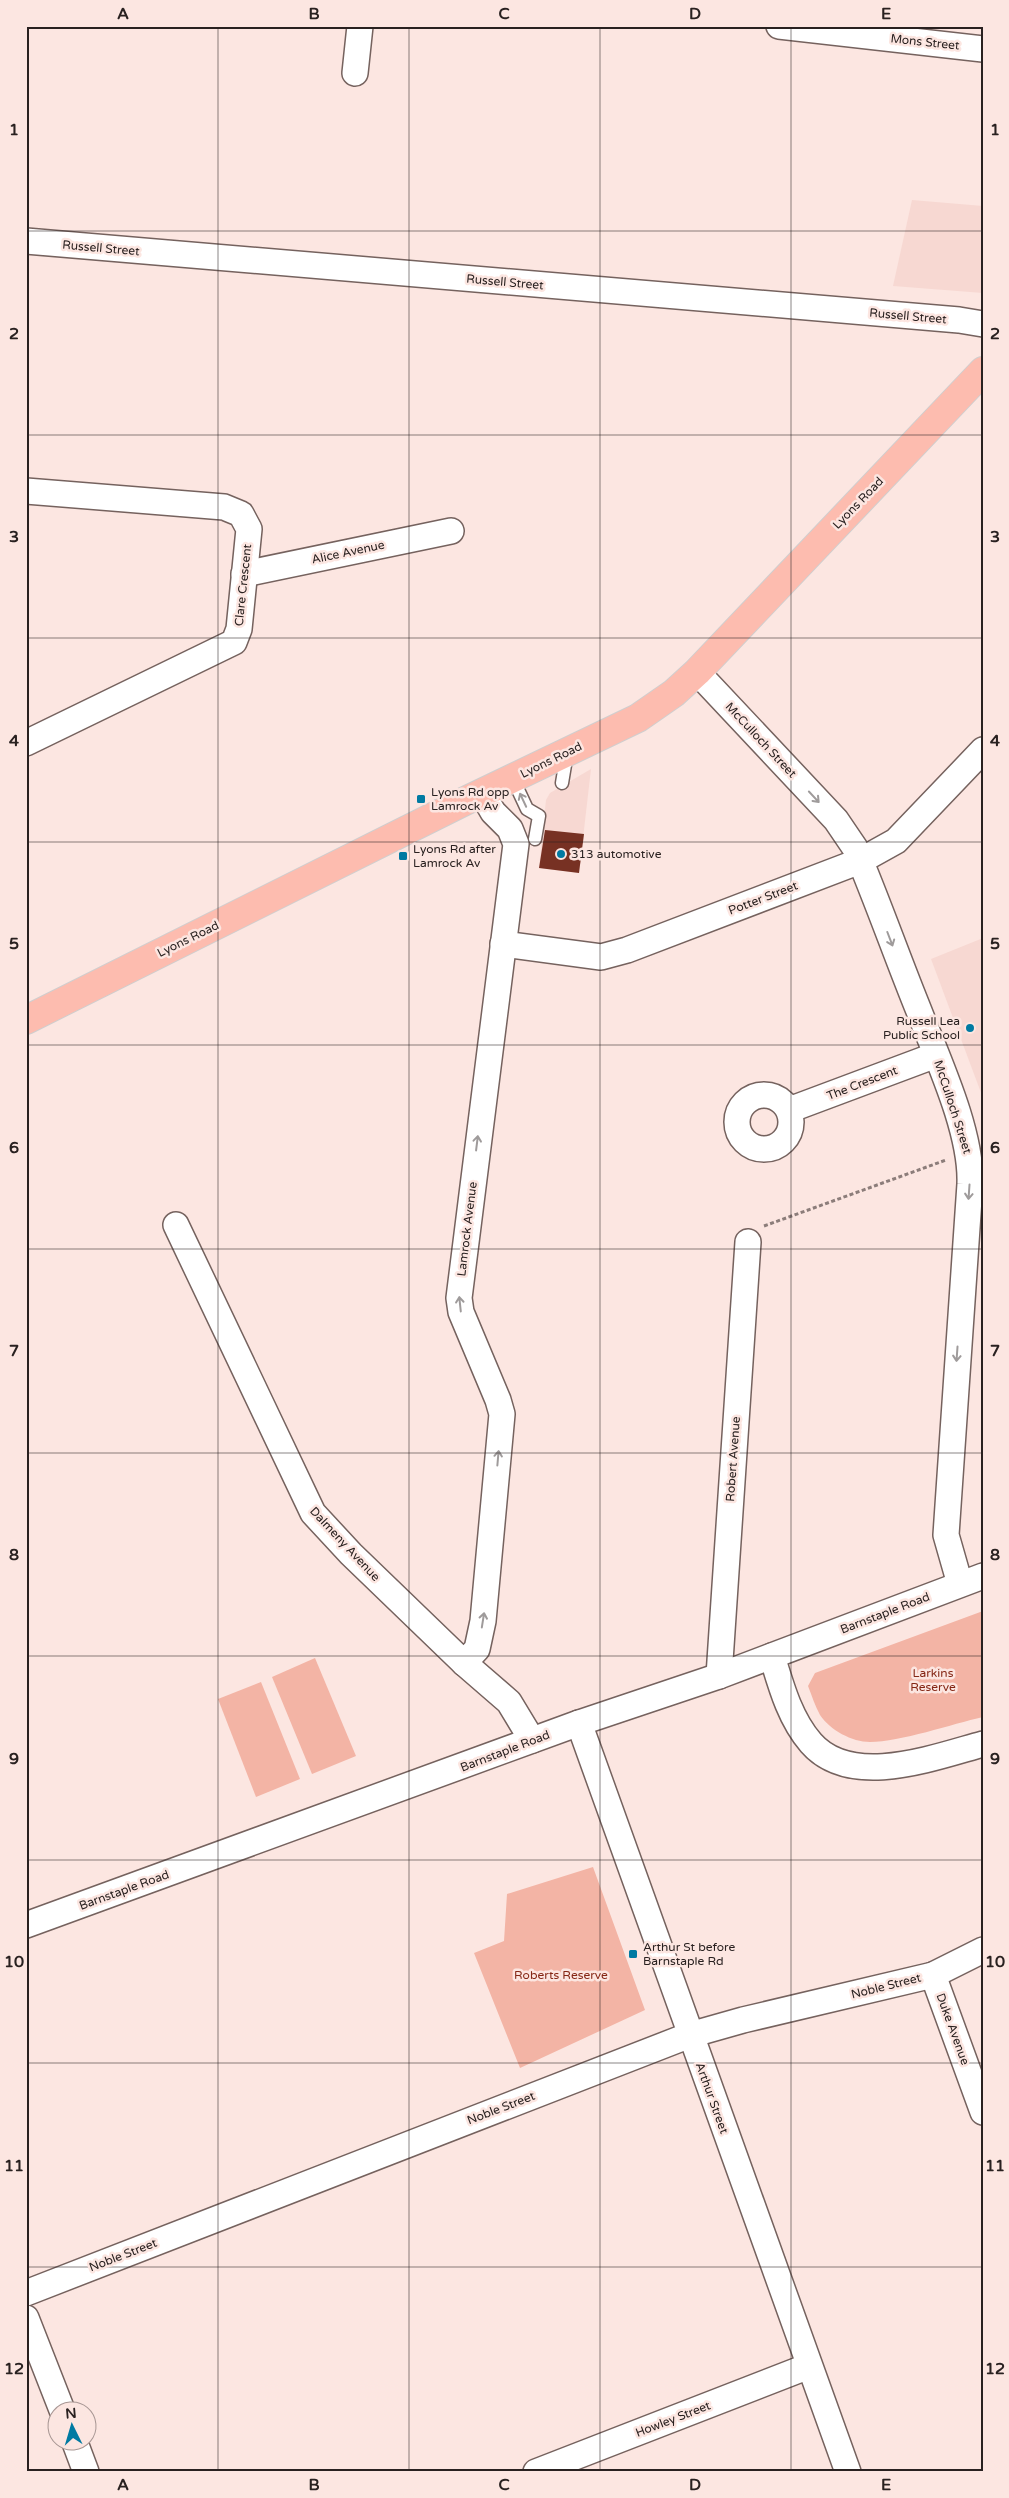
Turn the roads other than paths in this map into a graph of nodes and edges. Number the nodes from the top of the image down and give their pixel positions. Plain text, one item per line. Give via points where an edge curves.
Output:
1 (360, 26) edge
2 (779, 26) edge
3 (983, 48) edge
4 (355, 73) dead end
5 (26, 241) edge
6 (983, 324) edge
7 (980, 378) edge
8 (26, 490) edge
9 (451, 531) dead end
10 (244, 574) junction
11 (697, 672) junction
12 (26, 743) edge
13 (983, 750) edge
14 (566, 752) junction
15 (513, 779) junction
16 (562, 783) dead end
17 (482, 793) junction
18 (535, 839) dead end
19 (860, 861) junction
20 (503, 944) junction
21 (26, 1020) edge
22 (936, 1055) junction
23 (789, 1110) dead end
24 (976, 1149) edge
25 (176, 1226) dead end
26 (748, 1242) road end
27 (972, 1580) edge
28 (772, 1656) junction
29 (464, 1663) junction
30 (719, 1676) junction
31 (579, 1723) junction
32 (532, 1740) junction
33 (983, 1744) edge
34 (26, 1926) edge
35 (983, 1950) edge
36 (933, 1975) junction
37 (690, 2035) junction
38 (983, 2112) edge
39 (26, 2292) edge
40 (26, 2318) edge
41 (809, 2366) junction
42 (58, 2400) edge
43 (78, 2450) edge
44 (86, 2472) edge
45 (536, 2472) edge
46 (848, 2472) edge

1 - 4 street
2 - 3 street, Mons Street
5 - 6 street, Russell Street
7 - 11 main road, Lyons Road
8 - 10 street, Clare Crescent via 224,507 241,514 249,529
9 - 10 street, Alice Avenue
10 - 12 street, Clare Crescent via 239,629 234,642
11 - 14 main road, Lyons Road via 638,718
11 -> 19 street, McCulloch Street via 836,820
13 - 19 street, Potter Street via 896,841
14 - 15 main road, Lyons Road
14 - 16 lane
15 - 17 main road, Lyons Road
18 -> 15 lane via 539,816 527,809
17 - 20 street, Lamrock Avenue via 493,812 510,829 516,844
17 - 21 main road, Lyons Road
19 - 20 street, Potter Street via 601,957
19 -> 22 street, McCulloch Street
29 -> 20 street, Lamrock Avenue via 477,1649 483,1621 502,1414 461,1312 459,1298
22 - 23 street, The Crescent
22 - 24 street, McCulloch Street
24 -> 27 street, McCulloch Street via 970,1184 946,1526 951,1557
25 - 29 street, Dalmeny Avenue via 313,1513
26 - 30 street, Robert Avenue
27 - 28 street, Barnstaple Road
28 - 30 street, Barnstaple Road
28 - 33 street via 794,1718 812,1744 836,1761 864,1768 895,1766
29 - 32 street, Dalmeny Avenue via 509,1702
30 - 31 street, Barnstaple Road
31 - 32 street, Barnstaple Road
31 - 37 street, Arthur Street
32 - 34 street, Barnstaple Road
35 - 36 street, Noble Street
36 - 37 street, Noble Street
36 - 38 street, Duke Avenue
37 - 39 street, Noble Street
37 - 41 street, Arthur Street
40 - 42 street
41 - 45 street, Howley Street
41 - 46 street, Arthur Street
43 - 44 street

